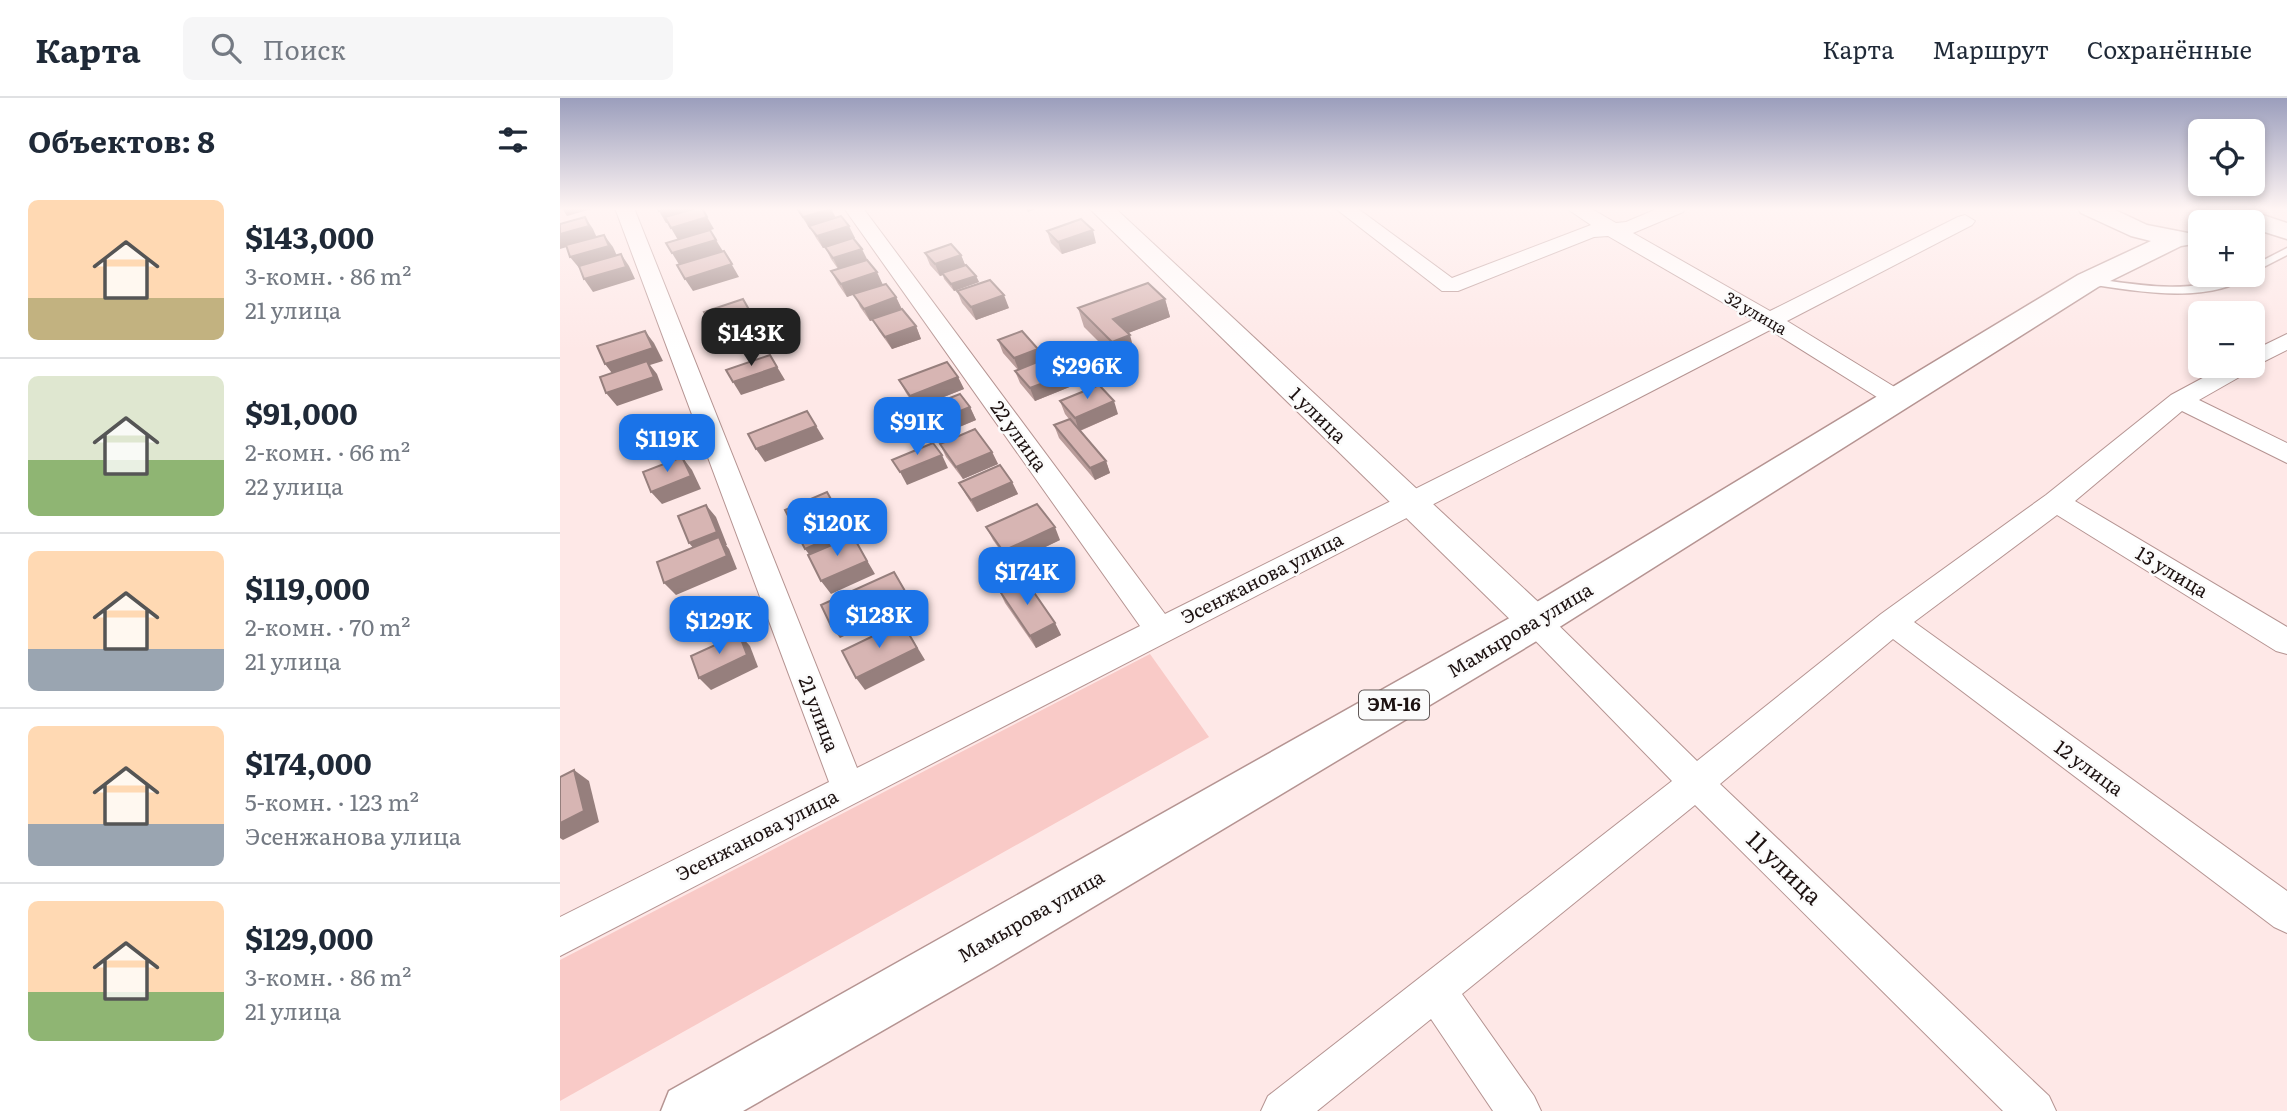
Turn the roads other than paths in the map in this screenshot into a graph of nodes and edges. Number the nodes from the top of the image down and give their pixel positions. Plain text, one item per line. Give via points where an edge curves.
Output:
1 (642, 255) edge
2 (887, 255) edge
3 (1151, 255) edge
4 (1408, 255) edge
5 (1529, 255) edge
6 (1656, 255) edge
7 (1897, 255) edge
8 (2094, 255) edge
9 (2149, 255) edge
10 (2088, 281) junction
11 (2198, 287) edge
12 (1769, 320) junction
13 (2287, 341) edge
14 (2265, 353) edge
15 (2220, 378) edge
16 (1897, 399) junction
17 (2180, 400) junction
18 (2287, 454) edge
19 (2056, 502) junction
20 (1410, 503) junction
21 (1536, 622) junction
22 (1892, 622) junction
23 (1160, 630) junction
24 (2287, 642) edge
25 (1696, 783) junction
26 (848, 788) junction
27 (2287, 914) edge
28 (560, 937) edge
29 (1436, 992) junction
30 (690, 1111) edge
31 (1283, 1111) edge
32 (1519, 1111) edge
33 (2034, 1111) edge

1 - 26 street, 21 улица
2 - 23 street, 22 улица
3 - 20 street, 1 улица
4 - 5 street via 1450,286
6 - 12 street, 32 улица
7 - 12 street, Эсенжанова улица
8 - 10 main road, ЭМ-16
9 - 10 main road, ЭМ-16
10 - 11 lane via 2173,292
10 - 16 main road, Мамырова улица / ЭМ-16
12 - 16 street, 32 улица
12 - 20 street, Эсенжанова улица
13 - 14 street
15 - 17 street
16 - 21 main road, Мамырова улица / ЭМ-16
17 - 18 street
17 - 19 street
19 - 22 street
19 - 24 street, 13 улица
20 - 21 street, 1 улица
20 - 23 street, Эсенжанова улица
21 - 25 street, 11 улица
21 - 30 main road, Мамырова улица / ЭМ-16
22 - 25 street
22 - 27 street, 12 улица
23 - 26 street, Эсенжанова улица
25 - 29 street
25 - 33 street, 11 улица
26 - 28 street, Эсенжанова улица
29 - 31 street
29 - 32 street

